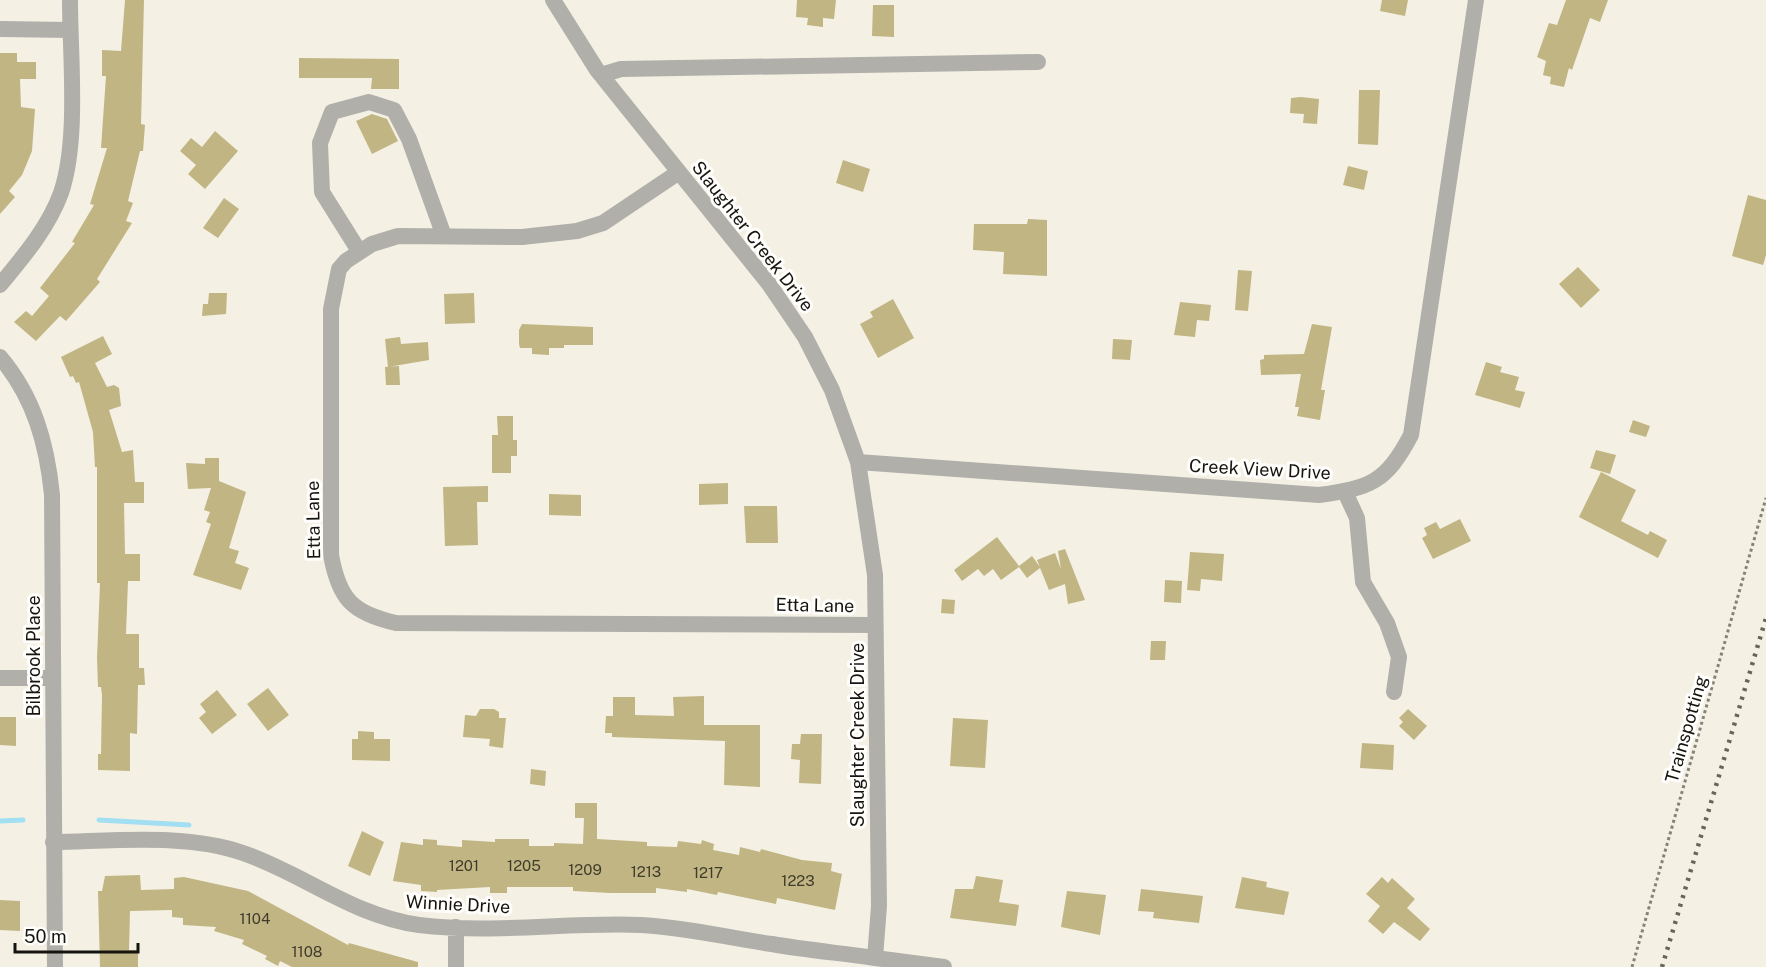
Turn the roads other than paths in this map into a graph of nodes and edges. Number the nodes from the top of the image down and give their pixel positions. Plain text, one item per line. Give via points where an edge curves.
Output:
1 (70, 0) edge
2 (553, 0) edge
3 (1476, 0) edge
4 (0, 29) edge
5 (70, 30) junction
6 (1038, 62) dead end
7 (601, 75) junction
8 (679, 172) junction
9 (444, 236) junction
10 (359, 251) junction
11 (0, 285) edge
12 (0, 357) edge
13 (858, 462) junction
14 (1345, 492) junction
15 (875, 626) junction
16 (0, 678) edge
17 (52, 678) junction
18 (1394, 692) dead end
19 (54, 842) junction
20 (456, 927) junction
21 (875, 958) junction
22 (55, 967) edge
23 (456, 967) edge
24 (944, 967) edge

1 - 5 street
2 - 7 street, Slaughter Creek Drive
3 - 14 street, Creek View Drive via 1411,435 1383,477
4 - 5 street
5 - 11 street via 71,144 61,192 36,242
6 - 7 street via 621,69
7 - 8 street, Slaughter Creek Drive
8 - 9 street, Etta Lane via 603,223 577,231 522,237
8 - 13 street, Slaughter Creek Drive via 769,284 805,337 832,390
9 - 10 street, Etta Lane via 398,236
9 - 10 street via 409,139 394,110 369,102 332,112 320,143 322,192
10 - 15 street, Etta Lane via 339,269 331,309 331,555 342,596 356,608 373,618 396,623
12 - 17 street, Bilbrook Place via 33,409 49,463
13 - 14 street, Creek View Drive via 1319,495
13 - 15 street, Slaughter Creek Drive via 875,575
14 - 18 street via 1356,518 1363,582 1387,623 1400,657
15 - 21 street, Slaughter Creek Drive via 879,906
16 - 17 street
17 - 19 street, Bilbrook Place
19 - 20 street, Winnie Drive via 212,844 273,865 365,911 419,925
19 - 22 street, Bilbrook Place
20 - 21 street, Winnie Drive via 641,925
20 - 23 street
21 - 24 street

